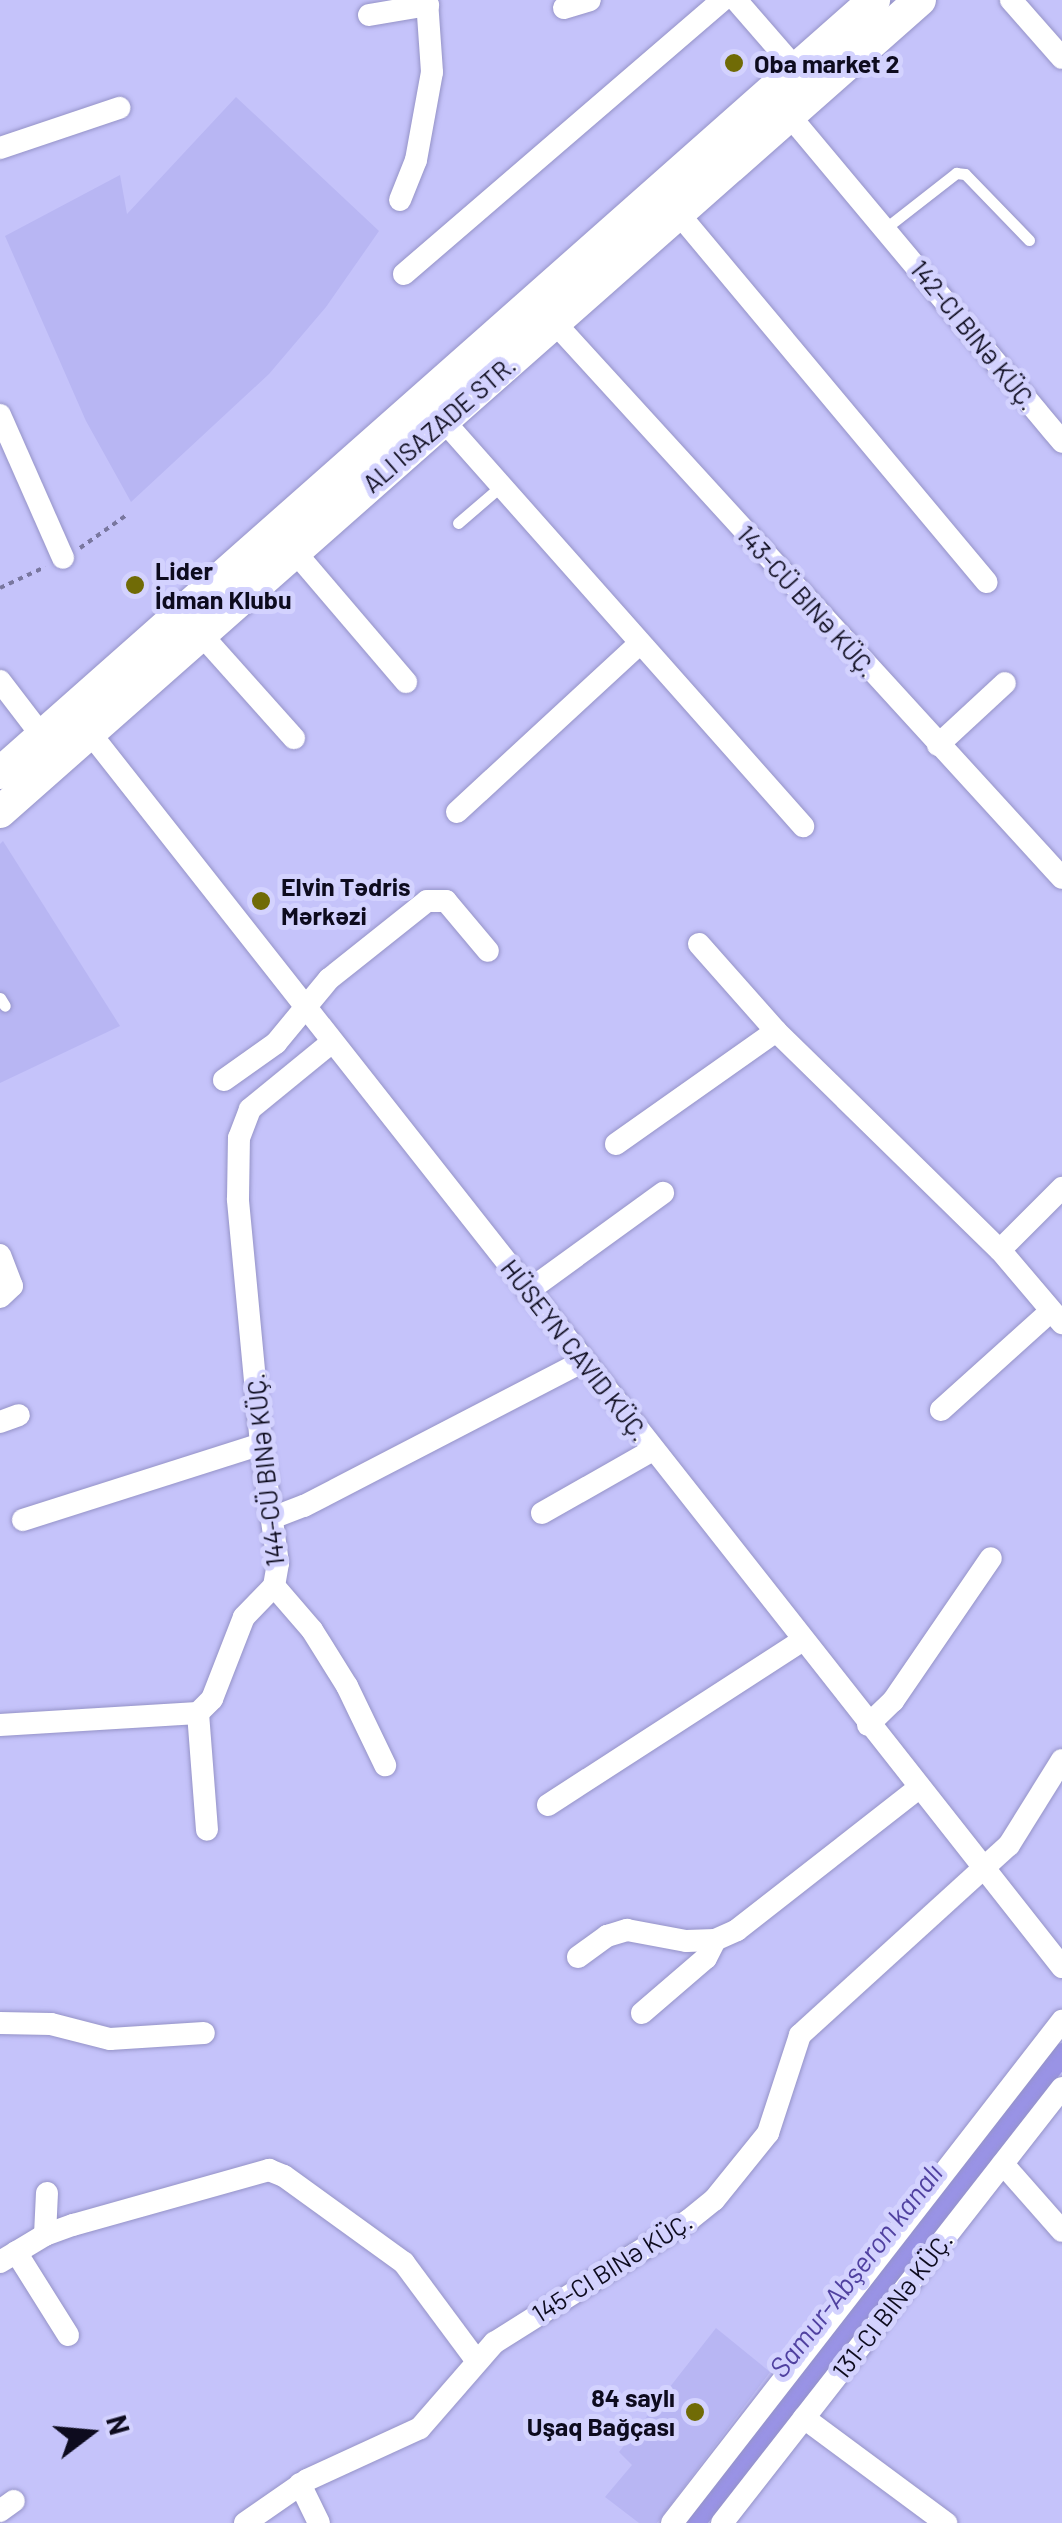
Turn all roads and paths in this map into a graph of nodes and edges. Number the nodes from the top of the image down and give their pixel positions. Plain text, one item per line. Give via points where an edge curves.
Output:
1 (590, 0) edge
2 (722, 0) edge
3 (736, 0) edge
4 (874, 0) edge
5 (920, 0) edge
6 (1011, 0) edge
7 (427, 2) edge
8 (564, 8) dead end
9 (369, 15) dead end
10 (1062, 58) edge
11 (806, 80) junction
12 (779, 104) junction
13 (119, 108) dead end
14 (0, 148) edge
15 (400, 200) dead end
16 (678, 213) junction
17 (887, 227) junction
18 (1028, 240) dead end
19 (404, 274) dead end
20 (554, 322) junction
21 (0, 415) edge
22 (443, 420) junction
23 (1062, 442) edge
24 (501, 486) junction
25 (458, 523) dead end
26 (295, 552) junction
27 (63, 558) dead end
28 (986, 582) dead end
29 (200, 633) junction
30 (639, 644) junction
31 (0, 682) edge
32 (406, 682) dead end
33 (1005, 684) dead end
34 (80, 721) junction
35 (294, 738) dead end
36 (938, 744) junction
37 (51, 747) junction
38 (0, 773) edge
39 (0, 812) edge
40 (457, 812) dead end
41 (803, 826) dead end
42 (1062, 878) edge
43 (699, 944) dead end
44 (488, 950) dead end
45 (304, 1008) junction
46 (776, 1030) junction
47 (331, 1043) junction
48 (224, 1080) dead end
49 (616, 1144) dead end
50 (1062, 1188) edge
51 (664, 1193) dead end
52 (1000, 1250) junction
53 (0, 1255) edge
54 (528, 1291) junction
55 (0, 1297) edge
56 (1056, 1317) edge
57 (584, 1361) junction
58 (941, 1410) dead end
59 (261, 1444) junction
60 (653, 1450) junction
61 (542, 1513) dead end
62 (272, 1518) junction
63 (23, 1520) dead end
64 (991, 1558) dead end
65 (274, 1586) junction
66 (803, 1640) junction
67 (198, 1714) junction
68 (0, 1724) edge
69 (868, 1725) junction
70 (1062, 1760) edge
71 (385, 1765) dead end
72 (920, 1787) junction
73 (548, 1805) dead end
74 (208, 1830) dead end
75 (983, 1868) junction
76 (715, 1940) junction
77 (578, 1957) dead end
78 (1062, 1966) edge
79 (642, 2013) dead end
80 (1062, 2021) edge
81 (0, 2023) edge
82 (204, 2033) dead end
83 (1062, 2088) edge
84 (1003, 2164) junction
85 (47, 2193) dead end
86 (1062, 2231) edge
87 (45, 2235) junction
88 (8, 2257) edge
89 (68, 2334) dead end
90 (476, 2360) junction
91 (804, 2418) junction
92 (300, 2484) junction
93 (245, 2523) edge
94 (320, 2523) edge
95 (672, 2523) edge
96 (722, 2523) edge
97 (946, 2523) edge

1 - 8 street
2 - 19 street
3 - 11 street
4 - 11 main road
5 - 11 main road
6 - 10 street
7 - 9 street
7 - 15 street via 432,72 416,160
11 - 12 main road
12 - 16 main road, ALI ISAZADE STR.
12 - 17 street, 142-CI BINƏ KÜÇ.
12 - 34 main road, ALI ISAZADE STR.
13 - 14 street
16 - 20 main road, ALI ISAZADE STR.
16 - 28 street
17 - 18 lane via 956,173 966,174
17 - 23 street, 142-CI BINƏ KÜÇ.
20 - 22 main road, ALI ISAZADE STR.
20 - 36 street, 143-CÜ BINƏ KÜÇ.
21 - 27 street
22 - 24 street
22 - 26 main road, ALI ISAZADE STR.
24 - 25 lane
24 - 30 street
26 - 29 main road, ALI ISAZADE STR.
26 - 32 street
29 - 34 main road, ALI ISAZADE STR.
29 - 35 street
30 - 40 street
30 - 41 street
31 - 37 street
33 - 36 street
34 - 37 main road
34 - 45 street, HÜSEYN CAVID KÜÇ.
36 - 42 street, 143-CÜ BINƏ KÜÇ.
37 - 38 main road
37 - 39 main road
43 - 46 street
44 - 45 street via 436,898 328,979
45 - 47 street, HÜSEYN CAVID KÜÇ.
45 - 48 street via 276,1043
46 - 49 street
46 - 52 street
47 - 54 street, HÜSEYN CAVID KÜÇ.
47 - 59 street, 144-CÜ BINƏ KÜÇ. via 242,1121 238,1199
50 - 52 street
51 - 54 street
52 - 56 street
53 - 55 street via 12,1286
54 - 57 street, HÜSEYN CAVID KÜÇ.
56 - 58 street
57 - 60 street, HÜSEYN CAVID KÜÇ.
57 - 62 street
59 - 62 street, 144-CÜ BINƏ KÜÇ.
59 - 63 street
60 - 61 street
60 - 66 street, HÜSEYN CAVID KÜÇ.
62 - 65 street, 144-CÜ BINƏ KÜÇ.
64 - 69 street via 894,1700
65 - 67 street, 144-CÜ BINƏ KÜÇ. via 244,1618 212,1699
65 - 71 street via 348,1686
66 - 69 street, HÜSEYN CAVID KÜÇ.
66 - 73 street
67 - 68 street
67 - 74 street
69 - 72 street, HÜSEYN CAVID KÜÇ.
70 - 75 street, 145-CI BINƏ KÜÇ. via 1024,1827
72 - 75 street, HÜSEYN CAVID KÜÇ.
72 - 76 street via 737,1930
75 - 78 street, HÜSEYN CAVID KÜÇ.
75 - 90 street, 145-CI BINƏ KÜÇ. via 800,2035 768,2132 714,2200
76 - 77 street via 628,1930
76 - 79 street via 706,1958
80 - 95 street
81 - 82 street via 51,2024 110,2039
83 - 84 street, 131-CI BINƏ KÜÇ.
84 - 86 street
84 - 91 street, 131-CI BINƏ KÜÇ.
85 - 87 street
87 - 88 street
87 - 90 street via 269,2170 404,2263
88 - 89 street
90 - 92 street, 145-CI BINƏ KÜÇ. via 420,2428
91 - 96 street, 131-CI BINƏ KÜÇ.
91 - 97 street
92 - 93 street, 145-CI BINƏ KÜÇ.
92 - 94 street

